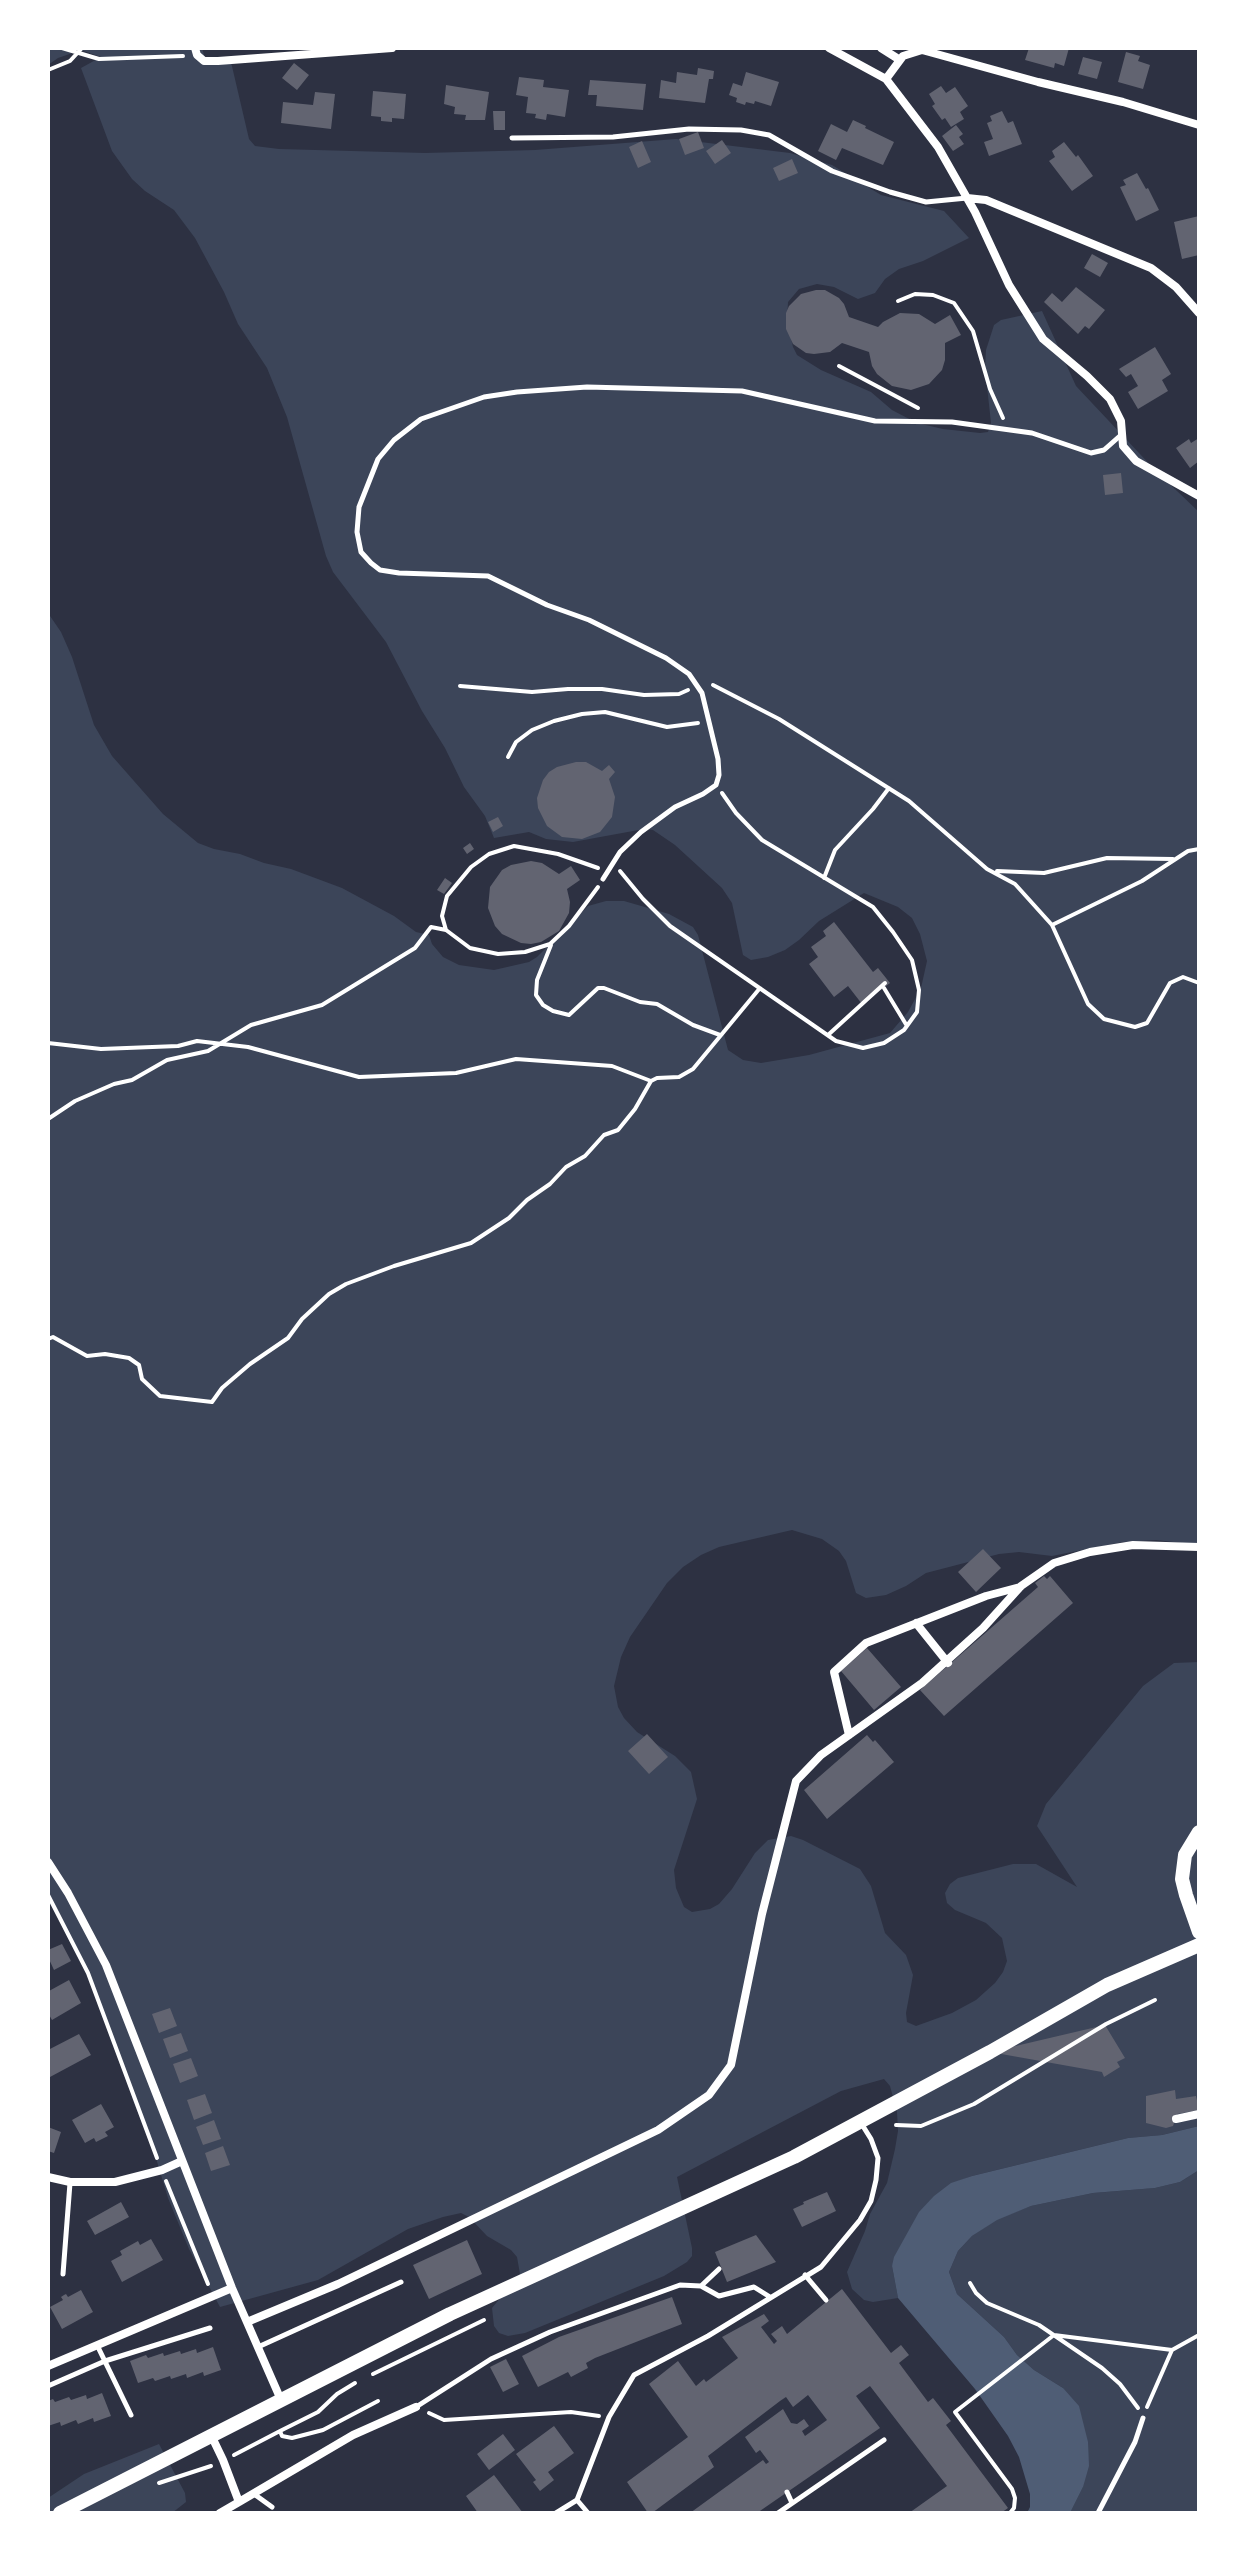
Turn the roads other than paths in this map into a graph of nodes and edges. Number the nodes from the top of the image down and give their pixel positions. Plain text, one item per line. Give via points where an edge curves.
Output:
1 (392, 48) edge
2 (829, 48) edge
3 (881, 48) edge
4 (196, 52) edge
5 (900, 60) junction
6 (886, 79) junction
7 (1199, 125) edge
8 (512, 138) dead end
9 (967, 198) junction
10 (1199, 313) edge
11 (1121, 435) junction
12 (1199, 496) edge
13 (603, 879) road end
14 (1199, 1547) edge
15 (1021, 1586) junction
16 (916, 1623) junction
17 (949, 1664) dead end
18 (849, 1735) junction
19 (1199, 1832) edge
20 (48, 1862) edge
21 (1199, 1932) edge
22 (1199, 1945) edge
23 (1199, 2114) edge
24 (1176, 2119) dead end
25 (860, 2122) junction
26 (182, 2161) junction
27 (48, 2177) edge
28 (70, 2182) junction
29 (719, 2269) dead end
30 (63, 2274) dead end
31 (805, 2275) junction
32 (401, 2282) dead end
33 (701, 2286) junction
34 (232, 2288) junction
35 (770, 2297) junction
36 (826, 2300) dead end
37 (247, 2322) junction
38 (210, 2328) dead end
39 (97, 2345) junction
40 (257, 2348) junction
41 (105, 2361) junction
42 (48, 2366) edge
43 (48, 2386) edge
44 (281, 2400) junction
45 (416, 2407) joint
46 (131, 2415) dead end
47 (1143, 2418) road end
48 (211, 2435) junction
49 (884, 2440) dead end
50 (787, 2492) dead end
51 (254, 2494) junction
52 (577, 2500) junction
53 (239, 2502) junction
54 (792, 2503) junction
55 (272, 2507) dead end
56 (60, 2513) edge
57 (220, 2513) edge
58 (556, 2513) edge
59 (588, 2513) edge
60 (778, 2513) edge
61 (1098, 2513) edge

1 - 4 street via 218,61 204,61
2 - 6 street
3 - 5 street
5 - 6 street
5 - 7 street via 922,50 936,53
6 - 9 street via 938,147
8 - 9 lane via 741,130 769,135 832,171 890,192 926,202
9 - 10 street via 986,200 1151,268
9 - 11 street via 1009,285 1043,339 1110,399 1121,421
11 - 12 street via 1136,461
11 - 13 lane via 1104,450 1091,453 1032,433 945,422 875,421 742,391 587,387 484,397 421,419 394,440 378,459 359,507 361,552 371,563 399,573 488,576 666,658 689,674 702,693 718,759 716,785 641,832
14 - 15 street via 1133,1545 1090,1552 1054,1563
15 - 16 street
15 - 18 street via 922,1683
16 - 17 street
16 - 18 street via 866,1643 834,1672
18 - 37 street via 796,1781 731,2065 709,2095 658,2130 338,2284
19 - 21 main road via 1185,1855 1182,1879
20 - 26 street via 106,1965
22 - 25 main road via 1107,1985
23 - 24 street
25 - 31 lane via 878,2158 871,2201 821,2267
25 - 44 main road via 450,2314
26 - 28 street via 115,2182
26 - 34 street
27 - 28 street
28 - 30 lane
29 - 33 lane
31 - 35 lane
31 - 36 lane
32 - 40 lane
33 - 35 lane via 719,2296 754,2287
33 - 45 lane via 680,2285 550,2332 491,2359
34 - 37 street
34 - 39 street
35 - 52 lane via 634,2375 609,2417
37 - 40 street
38 - 41 lane
39 - 41 lane
39 - 42 street
40 - 44 street
41 - 43 lane
41 - 46 lane
44 - 48 main road
45 - 51 street via 353,2435
47 - 61 lane
48 - 53 street
48 - 56 main road
49 - 54 lane
50 - 54 lane
51 - 53 street
51 - 55 lane
52 - 58 lane
52 - 59 lane
53 - 57 street
54 - 60 lane

